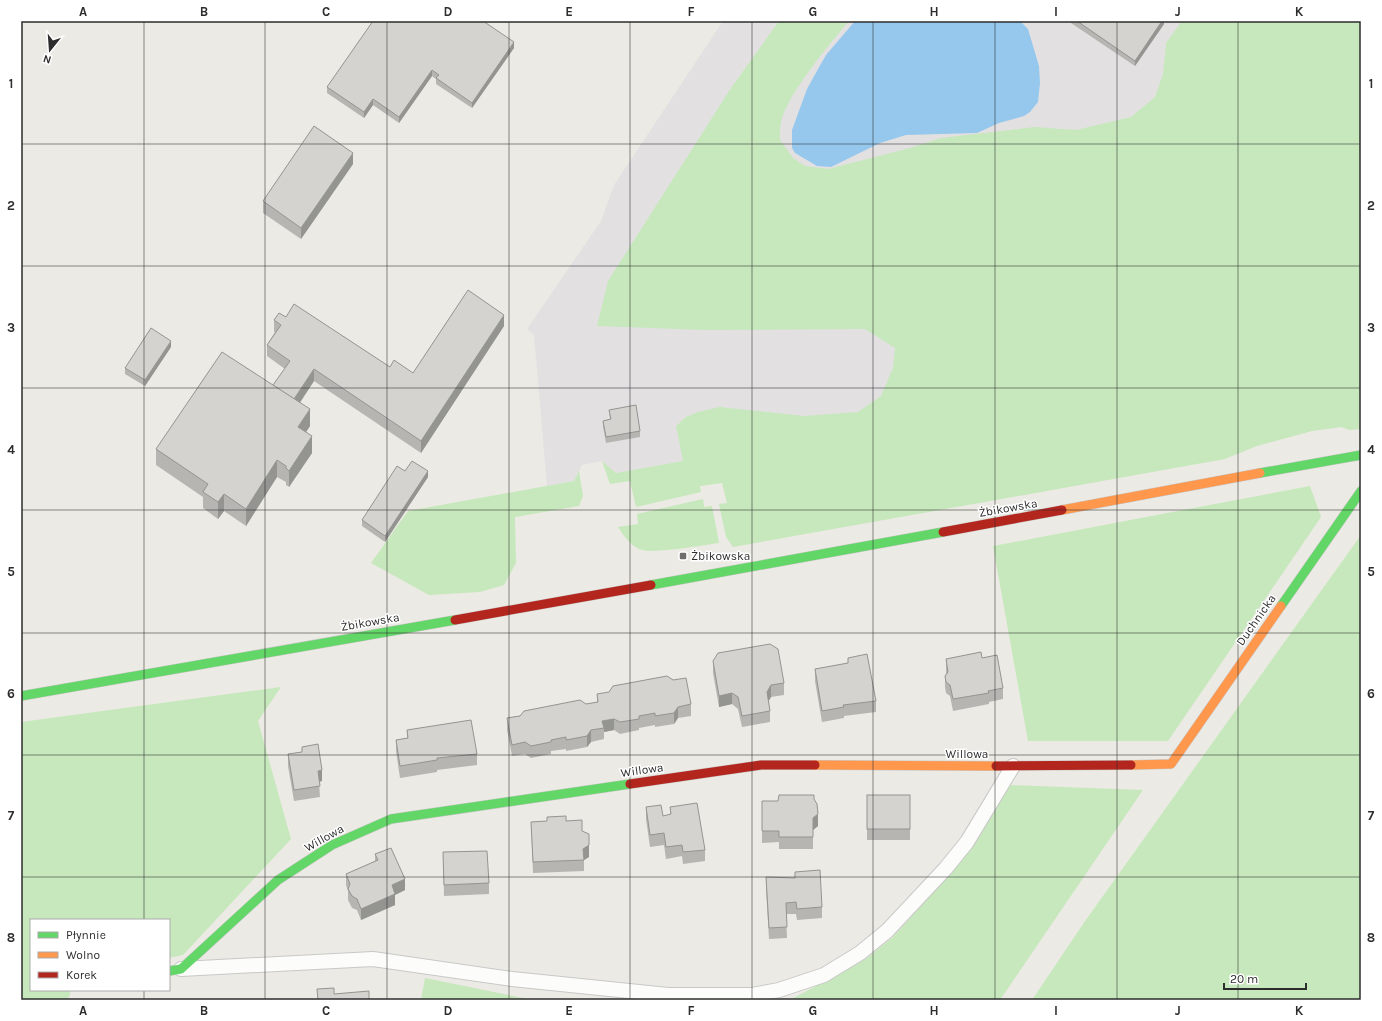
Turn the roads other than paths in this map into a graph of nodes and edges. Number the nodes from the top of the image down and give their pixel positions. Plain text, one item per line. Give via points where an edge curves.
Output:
1 (1361, 455) edge
2 (1361, 491) edge
3 (21, 696) edge
4 (1171, 764) joint
5 (1013, 766) junction
6 (175, 970) edge

1 - 3 street, Żbikowska via 647,586
2 - 4 street, Duchnicka
4 - 5 street, Willowa
5 - 6 street, Willowa via 761,765 391,819 332,845 278,880
5 - 6 lane via 967,842 887,931 860,953 824,975 779,990 752,995 668,995 512,979 373,959

